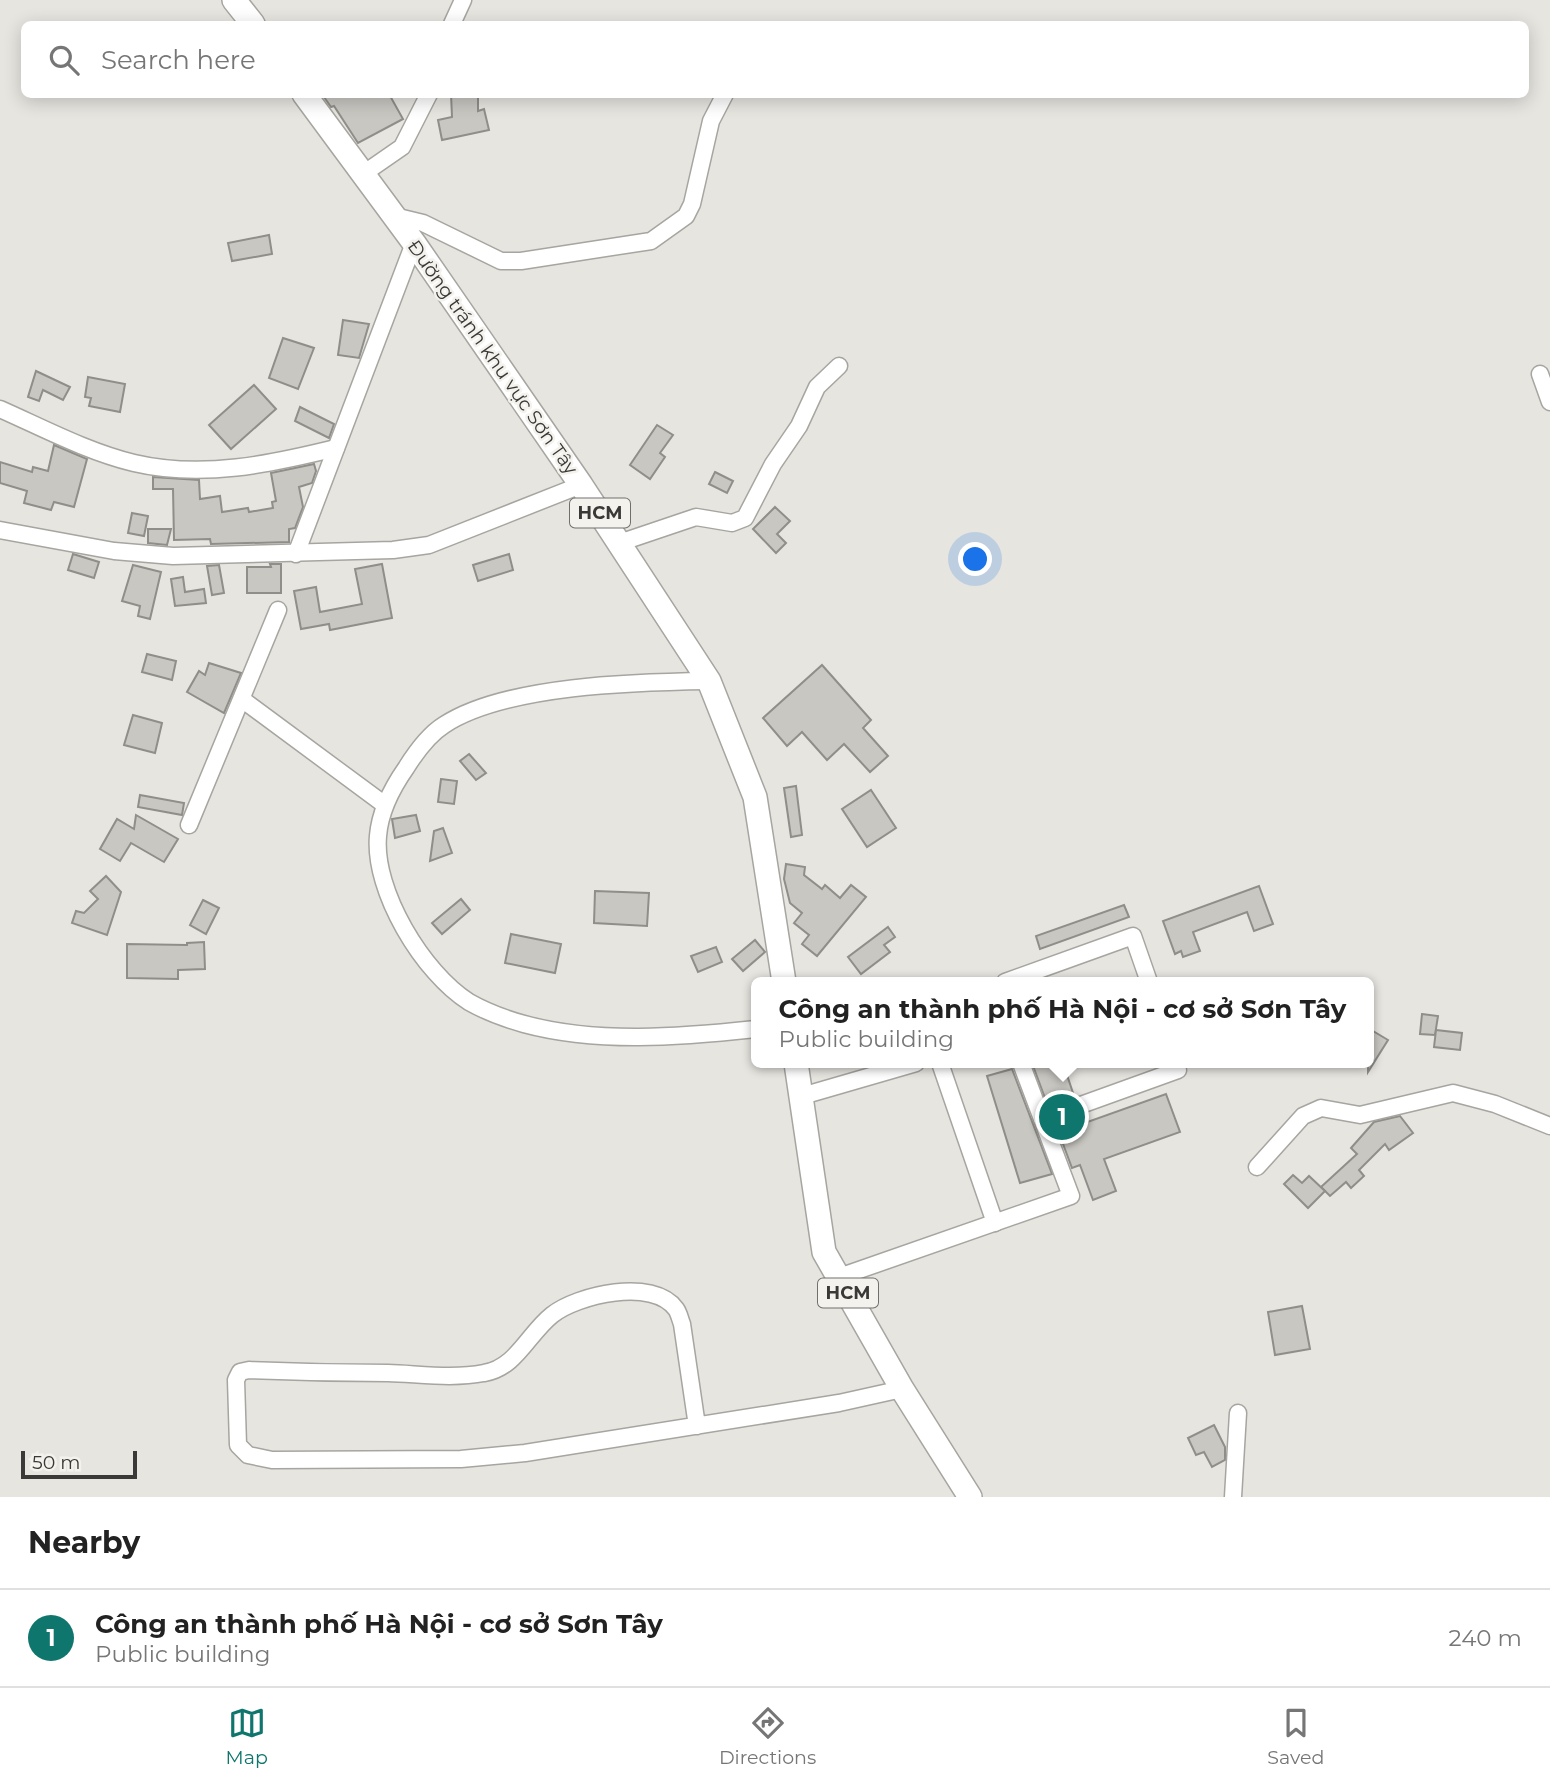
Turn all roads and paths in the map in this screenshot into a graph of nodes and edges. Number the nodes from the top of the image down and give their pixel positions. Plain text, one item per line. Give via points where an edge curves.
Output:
1 (234, 0) edge
2 (463, 0) edge
3 (251, 21) edge
4 (453, 21) edge
5 (307, 98) edge
6 (427, 98) edge
7 (723, 98) edge
8 (363, 174) junction
9 (394, 216) junction
10 (414, 243) junction
11 (839, 366) dead end
12 (1540, 374) dead end
13 (1550, 402) edge
14 (0, 409) edge
15 (336, 448) junction
16 (581, 485) junction
17 (0, 530) edge
18 (619, 543) junction
19 (296, 554) junction
20 (278, 610) dead end
21 (709, 681) junction
22 (243, 700) junction
23 (385, 805) junction
24 (189, 825) dead end
25 (783, 977) edge
26 (1020, 977) edge
27 (1147, 977) edge
28 (751, 1029) edge
29 (797, 1068) edge
30 (899, 1068) edge
31 (942, 1068) edge
32 (1023, 1068) edge
33 (1177, 1068) edge
34 (802, 1097) junction
35 (1042, 1119) junction
36 (1550, 1126) edge
37 (1257, 1167) dead end
38 (995, 1223) junction
39 (839, 1277) junction
40 (902, 1389) junction
41 (1238, 1413) dead end
42 (698, 1426) junction
43 (970, 1497) edge
44 (1233, 1497) edge

1 - 3 highway
2 - 4 street
5 - 8 highway, Đường tránh khu vực Sơn Tây / HCM
6 - 8 street via 402,147
7 - 9 street via 711,121 686,216 651,241 501,261 423,223
8 - 9 highway, Đường tránh khu vực Sơn Tây / HCM
9 - 10 highway, Đường tránh khu vực Sơn Tây / HCM
10 - 15 street
10 - 16 highway, Đường tránh khu vực Sơn Tây / HCM
11 - 18 street via 817,387 745,518 732,523 696,517
12 - 13 street
14 - 15 street via 135,463 205,471 272,464
15 - 19 street
16 - 18 highway, Đường tránh khu vực Sơn Tây / HCM
16 - 19 street via 429,545
17 - 19 street via 114,551
18 - 21 highway, Đường tránh khu vực Sơn Tây / HCM
20 - 22 street
21 - 23 street via 571,689 473,712 444,724 418,749
21 - 25 highway, Đường tránh khu vực Sơn Tây / HCM via 755,797
22 - 23 street
22 - 24 street
23 - 28 street via 378,837 381,871 395,912 419,950 469,1002 524,1024 582,1032 641,1037
26 - 27 street via 1133,936
29 - 34 highway, HCM
30 - 34 street
31 - 38 street
32 - 35 street
33 - 35 street
34 - 39 highway, HCM via 824,1252
35 - 38 street via 1071,1196
36 - 37 street via 1453,1093 1360,1115 1321,1108 1303,1116
38 - 39 street
39 - 40 highway, HCM
40 - 42 street
40 - 43 highway, HCM
41 - 44 street
42 - 42 street via 676,1308 663,1298 635,1291 596,1296 564,1307 495,1371 453,1376 249,1370 236,1380 238,1445 248,1455 272,1460 461,1459

